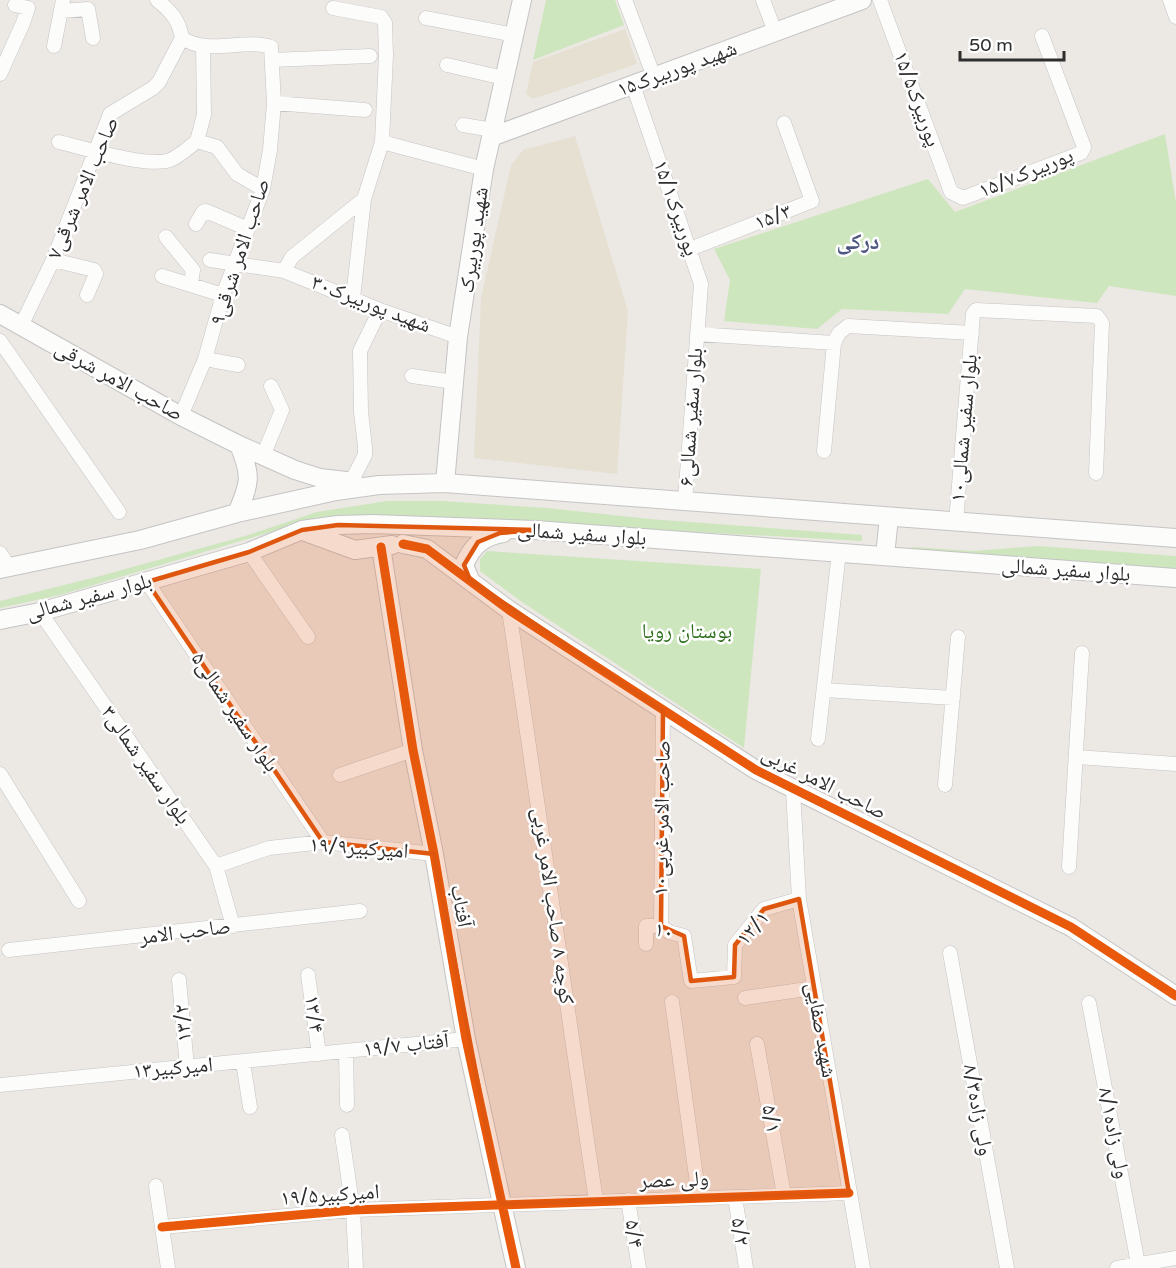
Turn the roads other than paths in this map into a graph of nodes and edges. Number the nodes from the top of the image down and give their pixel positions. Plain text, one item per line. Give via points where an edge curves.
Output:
1 (157, 0) edge
2 (522, 0) edge
3 (625, 0) edge
4 (763, 0) edge
5 (862, 0) edge
6 (880, 0) edge
7 (1170, 0) edge
8 (15, 5) dead end
9 (62, 5) edge
10 (333, 8) dead end
11 (1176, 17) edge
12 (426, 18) dead end
13 (775, 32) junction
14 (514, 35) junction
15 (1042, 36) dead end
16 (93, 38) dead end
17 (182, 38) junction
18 (54, 46) dead end
19 (203, 46) junction
20 (272, 53) junction
21 (370, 56) dead end
22 (447, 65) dead end
23 (0, 74) edge
24 (654, 77) junction
25 (504, 78) junction
26 (633, 85) junction
27 (274, 103) junction
28 (366, 110) dead end
29 (784, 123) dead end
30 (463, 125) dead end
31 (492, 134) junction
32 (197, 141) junction
33 (59, 142) dead end
34 (382, 142) junction
35 (97, 150) junction
36 (484, 169) junction
37 (263, 189) junction
38 (957, 196) joint
39 (364, 199) junction
40 (196, 224) dead end
41 (248, 229) junction
42 (166, 237) dead end
43 (690, 249) junction
44 (53, 260) junction
45 (210, 260) dead end
46 (235, 264) junction
47 (284, 271) junction
48 (162, 276) dead end
49 (191, 284) junction
50 (87, 295) dead end
51 (223, 295) junction
52 (353, 298) junction
53 (380, 310) junction
54 (0, 314) edge
55 (21, 326) junction
56 (972, 333) junction
57 (697, 334) junction
58 (458, 337) junction
59 (0, 341) edge
60 (834, 344) junction
61 (205, 359) junction
62 (238, 365) dead end
63 (412, 376) dead end
64 (454, 382) junction
65 (271, 386) dead end
66 (181, 416) junction
67 (239, 445) junction
68 (824, 451) dead end
69 (263, 456) junction
70 (1096, 472) dead end
71 (351, 482) junction
72 (445, 483) junction
73 (379, 485) junction
74 (685, 501) junction
75 (119, 512) dead end
76 (237, 513) junction
77 (889, 517) junction
78 (956, 522) junction
79 (458, 526) junction
80 (537, 530) junction
81 (302, 531) junction
82 (1176, 538) edge
83 (404, 544) junction
84 (381, 547) junction
85 (249, 552) junction
86 (839, 552) junction
87 (885, 556) junction
88 (3, 563) edge
89 (1176, 578) edge
90 (470, 580) junction
91 (147, 582) junction
92 (509, 610) junction
93 (40, 612) junction
94 (0, 621) edge
95 (308, 637) dead end
96 (958, 637) dead end
97 (1082, 653) dead end
98 (824, 690) junction
99 (953, 698) junction
100 (663, 711) junction
101 (818, 739) dead end
102 (413, 750) junction
103 (1077, 757) junction
104 (1176, 764) edge
105 (0, 774) edge
106 (340, 775) dead end
107 (945, 785) dead end
108 (793, 790) junction
109 (323, 842) junction
110 (434, 854) junction
111 (216, 866) junction
112 (1069, 867) dead end
113 (799, 899) junction
114 (79, 901) dead end
115 (360, 911) dead end
116 (233, 926) junction
117 (661, 926) junction
118 (646, 944) dead end
119 (9, 950) dead end
120 (950, 953) dead end
121 (308, 975) dead end
122 (734, 977) joint
123 (179, 980) dead end
124 (814, 988) junction
125 (1176, 996) edge
126 (745, 998) dead end
127 (672, 1002) dead end
128 (1089, 1003) dead end
129 (466, 1039) junction
130 (757, 1044) dead end
131 (346, 1051) junction
132 (319, 1054) junction
133 (243, 1062) junction
134 (187, 1067) junction
135 (0, 1085) edge
136 (347, 1105) dead end
137 (250, 1107) dead end
138 (342, 1135) dead end
139 (156, 1186) dead end
140 (849, 1193) junction
141 (784, 1195) junction
142 (735, 1197) junction
143 (699, 1198) junction
144 (628, 1200) junction
145 (596, 1201) junction
146 (501, 1204) junction
147 (353, 1210) junction
148 (162, 1227) junction
149 (1176, 1258) edge
150 (1138, 1264) junction
151 (168, 1268) edge
152 (356, 1268) edge
153 (516, 1268) edge
154 (639, 1268) edge
155 (746, 1268) edge
156 (863, 1268) edge
157 (1007, 1268) edge
158 (1117, 1268) edge

1 - 17 street via 177,20
2 - 14 street, شهید پوربیرک
3 - 24 street
4 - 13 street
5 - 13 street, شهید پوربیرک۱۵
6 - 38 street, پوربیرک۱۵/۵ via 951,192
7 - 11 street
8 - 23 street via 28,8
9 - 16 street via 88,9
9 - 18 street
10 - 34 street via 384,19
12 - 14 street
13 - 24 street, شهید پوربیرک۱۵
14 - 25 street, شهید پوربیرک
15 - 38 street, پوربیرک۱۵/۷ via 1084,147 1081,153 963,198
17 - 19 street
17 - 35 street, صاحب الامر شرقی۷ via 159,82 110,114
19 - 20 street via 268,45
19 - 32 street via 204,115
20 - 21 street
20 - 27 street, صاحب الامر شرقی۹
22 - 25 street
24 - 26 street, شهید پوربیرک۱۵
25 - 31 street, شهید پوربیرک
26 - 31 street, شهید پوربیرک۱۵
26 - 43 street, پوربیرک۱۵/۱
27 - 28 street
27 - 37 street, صاحب الامر شرقی۹
29 - 43 street, ۱۵/۳ via 812,201
30 - 31 street
31 - 36 street, شهید پوربیرک
32 - 35 street via 165,161 128,159
32 - 37 street via 217,147 237,174
33 - 35 street
34 - 36 street
34 - 39 street
35 - 44 street, صاحب الامر شرقی۷
36 - 58 street, شهید پوربیرک
37 - 41 street, صاحب الامر شرقی۹
39 - 47 street via 292,257
39 - 52 street
40 - 41 street via 206,211
41 - 46 street, صاحب الامر شرقی۹
42 - 49 street via 193,270
43 - 57 street, پوربیرک۱۵/۱ via 701,284
44 - 50 street via 94,270 96,274
44 - 55 street, صاحب الامر شرقی۷
45 - 46 street, شهید پوربیرک۳۰
46 - 47 street, شهید پوربیرک۳۰
46 - 51 street, صاحب الامر شرقی۹
47 - 52 street, شهید پوربیرک۳۰
48 - 49 street
49 - 51 street
51 - 61 street, صاحب الامر شرقی۹
52 - 53 street, شهید پوربیرک۳۰
53 - 58 street, شهید پوربیرک۳۰
53 - 71 street via 360,351 365,455
54 - 55 street, صاحب الامر شرقی
55 - 66 street, صاحب الامر شرقی
56 - 60 street via 848,326
56 - 70 street, بلوار سفیر شمالی۱۰ via 973,314 979,309 1101,319
56 - 78 street, بلوار سفیر شمالی۱۰
57 - 60 street
57 - 74 street, بلوار سفیر شمالی۶
58 - 64 street, شهید پوربیرک
59 - 75 street
60 - 68 street
61 - 62 street
61 - 66 street, صاحب الامر شرقی۹
63 - 64 street
64 - 72 street, شهید پوربیرک
65 - 69 street via 282,410
66 - 67 street, صاحب الامر شرقی
67 - 69 street, صاحب الامر شرقی
67 - 76 street via 248,466 248,486
69 - 71 street, صاحب الامر شرقی via 320,478
71 - 73 street, صاحب الامر شرقی
72 - 73 street, بلوار سفیر شمالی
72 - 74 street, بلوار سفیر شمالی
73 - 76 street, بلوار سفیر شمالی
74 - 77 street, بلوار سفیر شمالی
76 - 88 street, بلوار سفیر شمالی via 140,540
77 - 78 street, بلوار سفیر شمالی
77 - 87 street
78 - 82 street, بلوار سفیر شمالی
79 - 80 street, بلوار سفیر شمالی
79 - 81 street, بلوار سفیر شمالی via 338,525
79 - 83 street
80 - 86 street, بلوار سفیر شمالی
80 - 90 street via 500,533 478,542 464,565
81 - 84 street via 355,550
81 - 85 street, بلوار سفیر شمالی
83 - 84 street
83 - 90 street, صاحب الامر غربی via 427,549
84 - 102 street, آفتاب
85 - 91 street, بلوار سفیر شمالی
85 - 95 street
86 - 87 street, بلوار سفیر شمالی
86 - 98 street
87 - 89 street, بلوار سفیر شمالی
90 - 92 street, صاحب الامر غربی
91 - 93 street, بلوار سفیر شمالی
91 - 109 street, بلوار سفیر شمالی۵
92 - 100 street, صاحب الامر غربی
92 - 145 street, کوچه ۸ صاحب الامر غربی
93 - 94 street, بلوار سفیر شمالی
93 - 111 street, بلوار سفیر شمالی۳
96 - 99 street
97 - 103 street
98 - 99 street
98 - 101 street
99 - 107 street
100 - 108 street, صاحب الامر غربی
100 - 117 street, صاحب الامر غربی۱۰
102 - 106 street
102 - 110 street, آفتاب
103 - 104 street
103 - 112 street
105 - 114 street
108 - 113 street, شهید صفایی
108 - 125 street, صاحب الامر غربی via 1071,927
109 - 110 street, امیرکبیر۱۹/۹
109 - 111 street, امیرکبیر۱۹/۹ via 269,848
110 - 129 street, آفتاب
111 - 116 street, بلوار سفیر شمالی۳
113 - 122 street, ۱۲/۱ via 764,909 735,945
113 - 124 street, شهید صفایی
115 - 116 street, صاحب الامر
116 - 119 street, صاحب الامر
117 - 118 street, ۱۰ via 646,926
117 - 122 street, ۱۰ via 684,936 691,981
120 - 157 street, ولی زاده۸/۳
121 - 132 street, ۱۳/۴
123 - 134 street, ۱۳/۲
124 - 126 street
124 - 140 street, شهید صفایی
127 - 143 street
128 - 150 street, ولی زاده۸/۱
129 - 131 street, آفتاب ۱۹/۷
129 - 146 street, آفتاب
130 - 141 street, ۵/۱
131 - 132 street, امیرکبیر۱۳
131 - 136 street
132 - 133 street, امیرکبیر۱۳
133 - 134 street, امیرکبیر۱۳
133 - 137 street
134 - 135 street, امیرکبیر۱۳
138 - 147 street
139 - 148 street
140 - 141 street, ولی عصر
140 - 156 street, شهید صفایی
141 - 142 street, ولی عصر
142 - 143 street, ولی عصر
142 - 155 street, ۵/۲
143 - 144 street, ولی عصر
144 - 145 street, ولی عصر
144 - 154 street, ۵/۴
145 - 146 street, ولی عصر
146 - 147 street, امیرکبیر۱۹/۵
146 - 153 street, آفتاب
147 - 148 street, امیرکبیر۱۹/۵
147 - 152 street
148 - 151 street
149 - 150 street
150 - 158 street

